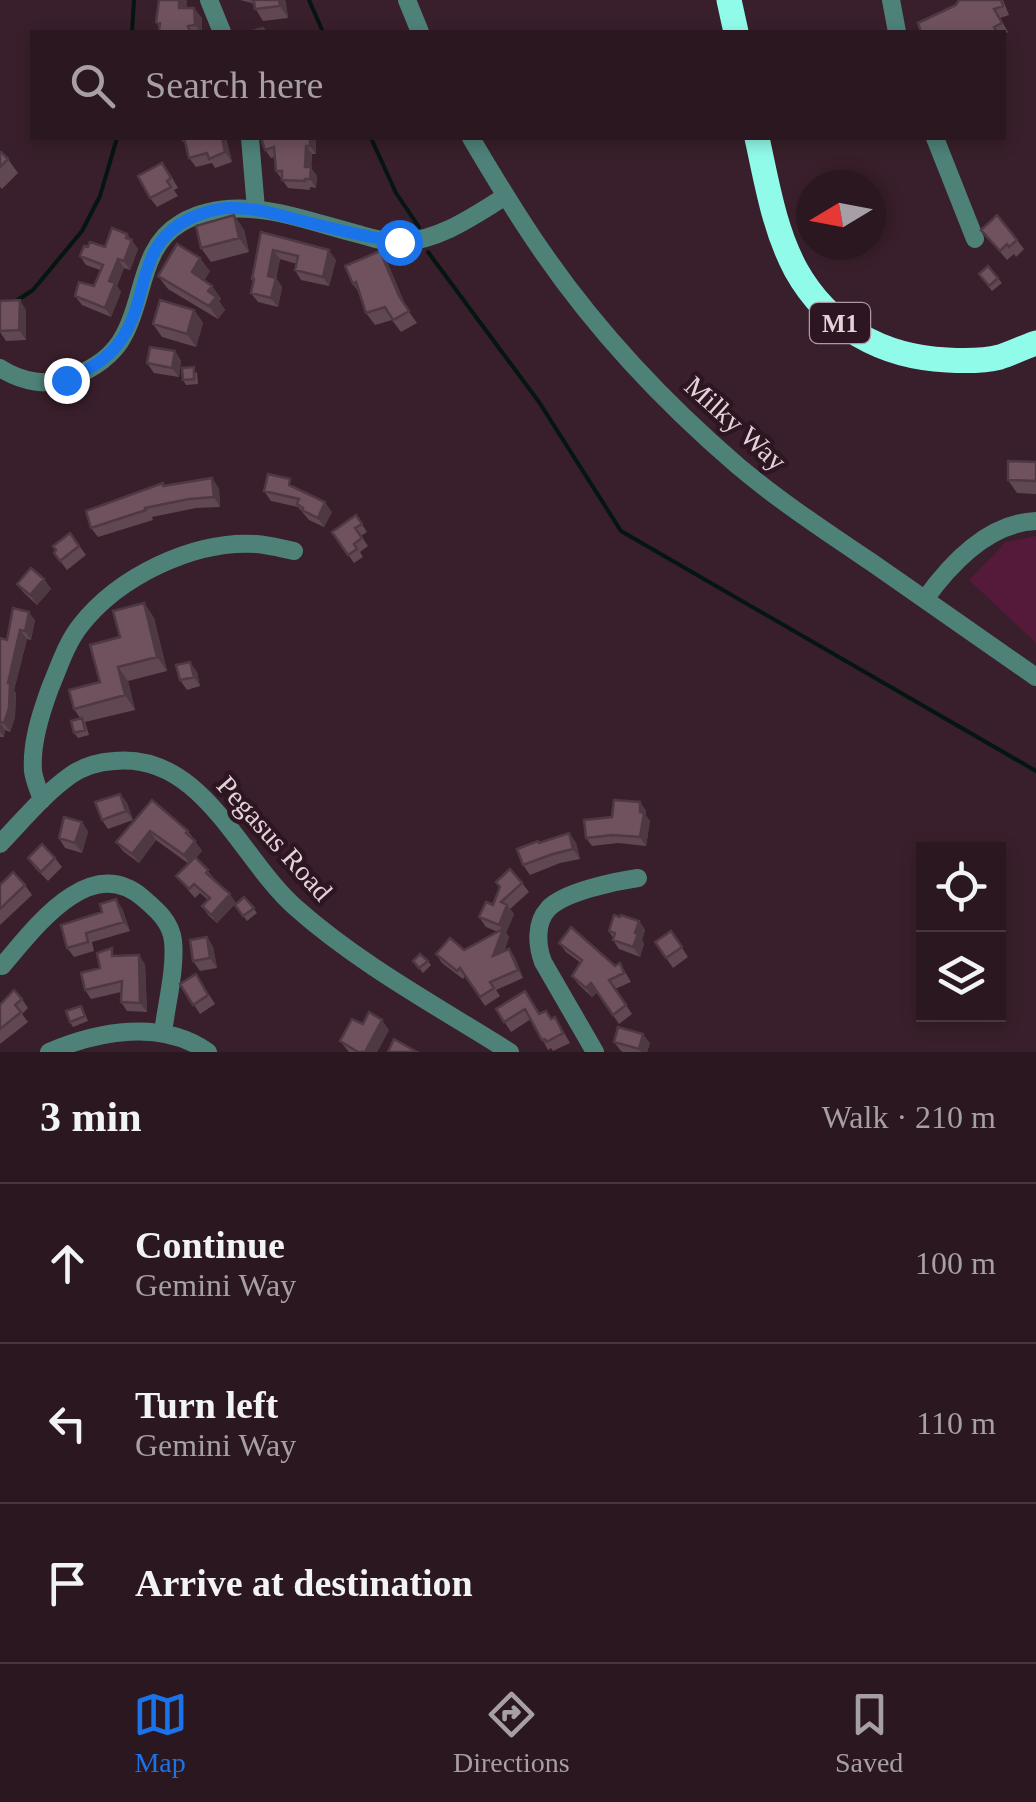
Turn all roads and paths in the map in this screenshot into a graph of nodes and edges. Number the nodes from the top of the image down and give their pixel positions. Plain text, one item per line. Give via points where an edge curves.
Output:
1 (210, 0) edge
2 (406, 0) edge
3 (730, 0) edge
4 (892, 0) edge
5 (221, 30) edge
6 (419, 30) edge
7 (736, 30) edge
8 (897, 30) edge
9 (250, 140) edge
10 (472, 140) edge
11 (758, 140) edge
12 (936, 140) edge
13 (506, 196) junction
14 (256, 209) junction
15 (975, 240) dead end
16 (1036, 343) edge
17 (0, 368) edge
18 (1036, 521) edge
19 (294, 551) dead end
20 (925, 599) junction
21 (1036, 677) edge
22 (42, 800) junction
23 (0, 844) edge
24 (638, 878) dead end
25 (2, 966) edge
26 (163, 1034) junction
27 (50, 1052) edge
28 (208, 1052) edge
29 (510, 1052) edge
30 (594, 1052) edge

1 - 5 street
2 - 6 street
3 - 7 highway
4 - 8 street
9 - 14 street
10 - 13 street, Milky Way
11 - 16 highway, M1 via 772,210 795,267 842,326 877,346 927,359 999,357
12 - 15 street
13 - 14 street via 448,231 399,242
13 - 20 street, Milky Way via 587,311 685,417 759,483
14 - 17 street via 202,213 164,236 124,336 99,363 66,380 42,383
18 - 20 street via 988,535
19 - 22 street via 254,544 177,556 104,599 79,627 44,705 34,751
20 - 21 street, Milky Way
22 - 23 street, Pegasus Road
22 - 29 street, Pegasus Road via 100,762 154,763 181,777 322,931
24 - 30 street via 568,897 547,910 540,928 542,962
25 - 26 street via 80,890 102,884 134,890 171,930
26 - 27 street via 81,1038
26 - 28 street

